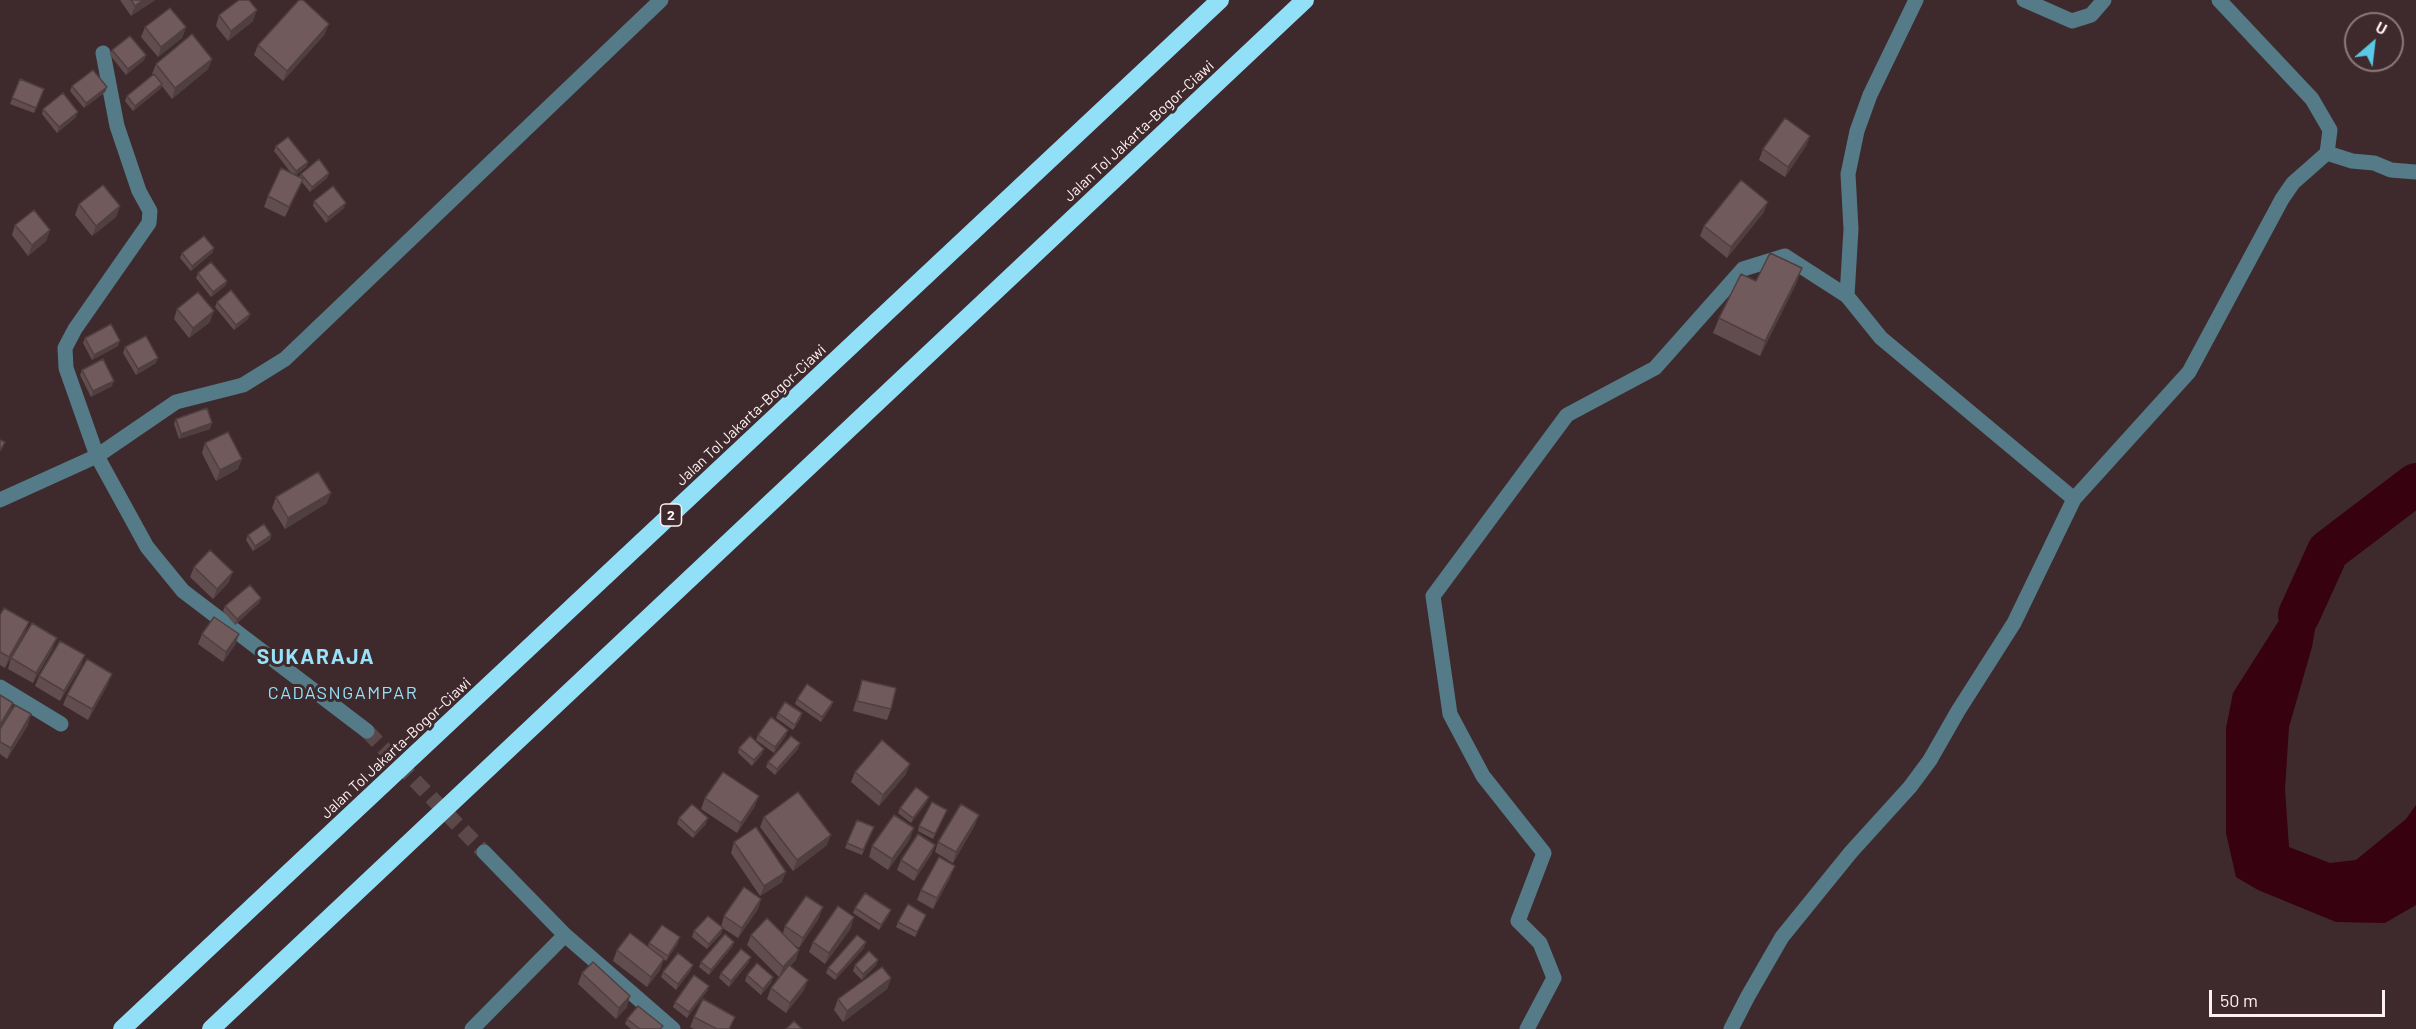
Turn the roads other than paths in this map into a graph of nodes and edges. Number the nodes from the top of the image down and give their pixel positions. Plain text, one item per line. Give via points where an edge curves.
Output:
1 (662, 0) edge
2 (1220, 0) edge
3 (1305, 0) edge
4 (1916, 0) edge
5 (2024, 0) edge
6 (2104, 0) edge
7 (2219, 0) edge
8 (103, 53) dead end
9 (2327, 153) junction
10 (2416, 172) edge
11 (1847, 296) junction
12 (97, 456) junction
13 (2074, 499) junction
14 (0, 500) edge
15 (0, 687) edge
16 (62, 724) dead end
17 (367, 730) tunnel mouth
18 (484, 852) tunnel mouth
19 (565, 935) junction
20 (122, 1029) edge
21 (211, 1029) edge
22 (472, 1029) edge
23 (673, 1029) edge
24 (1527, 1029) edge
25 (1731, 1029) edge

1 - 12 street via 285,359 243,385 176,402
2 - 20 highway, Jalan Tol Jakarta–Bogor–Ciawi / 2
3 - 21 highway, Jalan Tol Jakarta–Bogor–Ciawi
4 - 11 street via 1857,131 1848,174 1851,229
5 - 6 street via 2072,21 2091,15
7 - 9 street via 2312,99 2330,130
8 - 12 street via 117,126 139,191 150,211 149,223 65,348 66,368
9 - 10 street via 2391,170
9 - 13 street via 2293,183 2282,199 2189,372
11 - 13 street via 1881,339
11 - 24 street via 1785,256 1743,269 1655,368 1567,415 1433,596 1450,714 1483,776 1544,853 1518,921 1540,943 1554,978
12 - 14 street
12 - 17 street via 147,547 183,591
13 - 25 street via 2014,623 1930,760 1782,938
15 - 16 street
18 - 19 street
19 - 22 street
19 - 23 street

